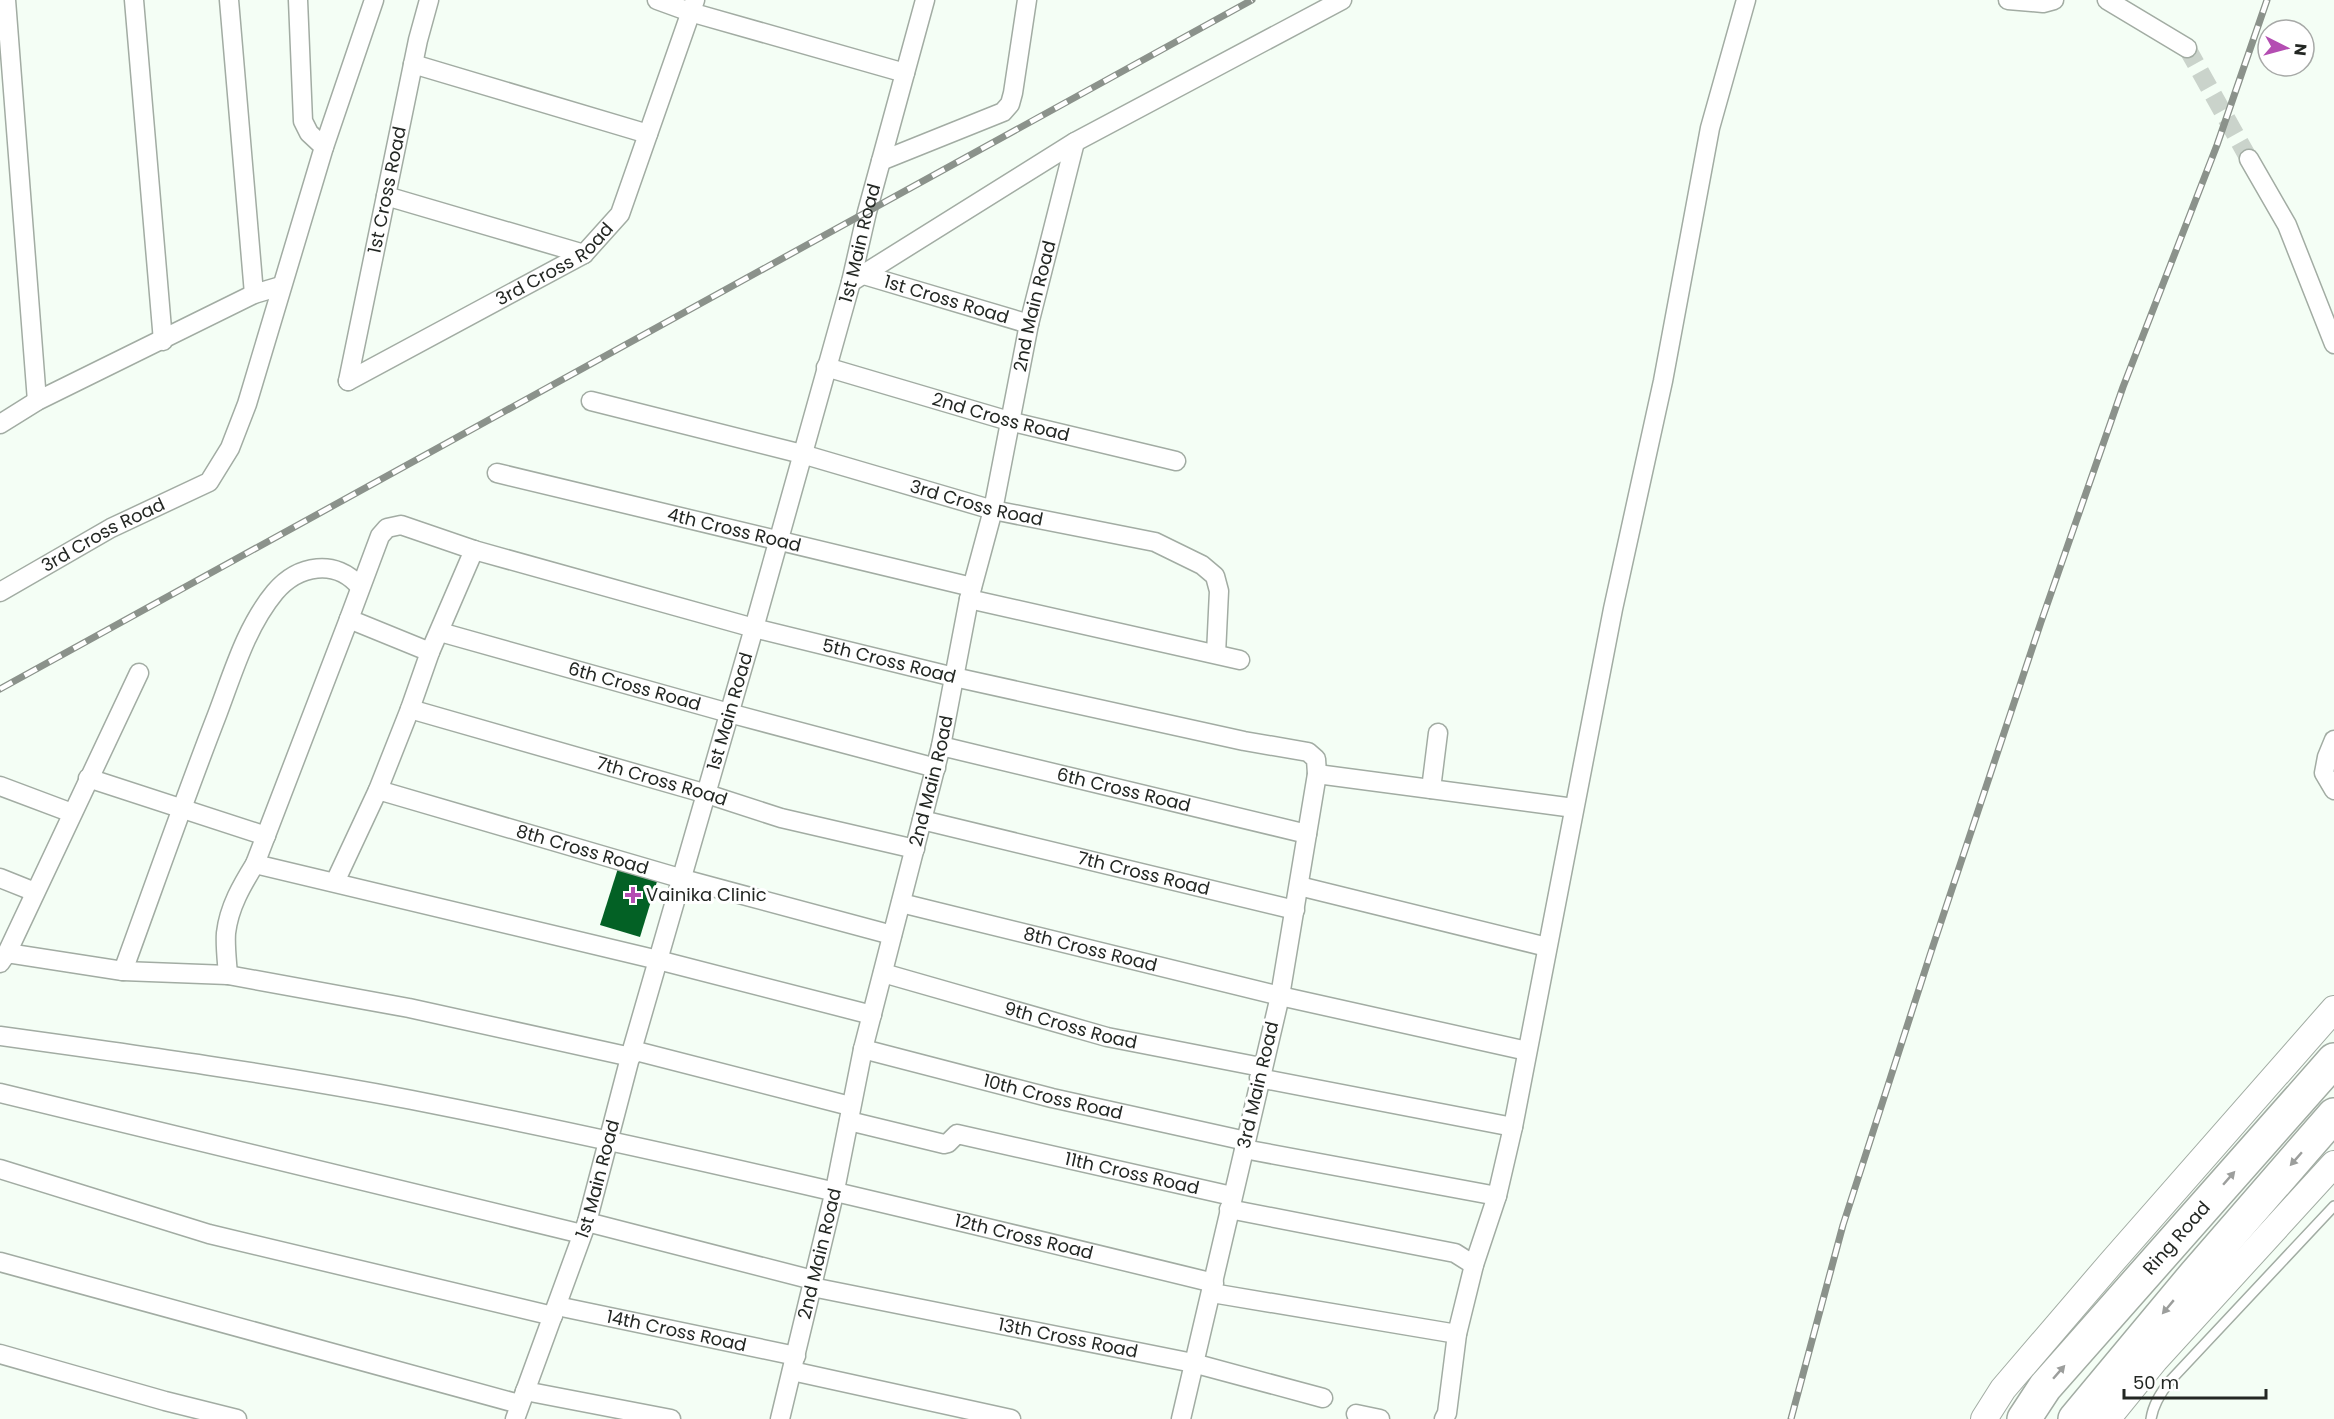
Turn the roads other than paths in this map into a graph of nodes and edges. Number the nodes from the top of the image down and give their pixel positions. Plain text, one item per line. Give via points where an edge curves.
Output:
1 (6, 0) edge
2 (134, 0) edge
3 (229, 0) edge
4 (298, 0) edge
5 (374, 0) edge
6 (429, 0) edge
7 (657, 0) edge
8 (925, 0) edge
9 (1028, 0) edge
10 (1342, 0) edge
11 (1746, 0) edge
12 (2016, 0) edge
13 (2054, 0) edge
14 (2107, 0) edge
15 (692, 6) edge
16 (2187, 48) tunnel mouth
17 (413, 64) junction
18 (905, 73) junction
19 (648, 134) junction
20 (1075, 142) junction
21 (324, 147) junction
22 (2249, 159) tunnel mouth
23 (881, 161) junction
24 (386, 196) junction
25 (584, 254) junction
26 (857, 278) junction
27 (281, 286) junction
28 (254, 294) junction
29 (1029, 324) junction
30 (163, 341) junction
31 (2334, 345) edge
32 (826, 368) junction
33 (348, 381) joint
34 (37, 401) junction
35 (591, 401) dead end
36 (1009, 421) junction
37 (0, 424) edge
38 (802, 454) junction
39 (1176, 461) dead end
40 (497, 473) dead end
41 (993, 510) junction
42 (777, 541) junction
43 (474, 550) junction
44 (360, 587) junction
45 (0, 592) edge
46 (971, 593) junction
47 (349, 619) junction
48 (754, 628) junction
49 (440, 632) junction
50 (430, 652) junction
51 (1216, 654) junction
52 (1240, 660) dead end
53 (139, 673) dead end
54 (954, 677) junction
55 (410, 709) junction
56 (729, 713) junction
57 (1438, 733) dead end
58 (2334, 740) edge
59 (941, 746) junction
60 (936, 768) junction
61 (1317, 774) junction
62 (88, 778) junction
63 (0, 786) edge
64 (1431, 789) junction
65 (378, 790) junction
66 (2334, 790) edge
67 (707, 794) junction
68 (182, 807) junction
69 (1574, 808) junction
70 (72, 813) junction
71 (922, 820) junction
72 (1307, 834) junction
73 (266, 836) junction
74 (915, 849) junction
75 (255, 864) junction
76 (0, 878) edge
77 (682, 879) junction
78 (335, 882) junction
79 (1299, 886) junction
80 (35, 892) junction
81 (901, 903) junction
82 (1295, 910) junction
83 (892, 935) junction
84 (1547, 946) junction
85 (3, 958) edge
86 (658, 960) junction
87 (123, 971) junction
88 (883, 973) junction
89 (228, 975) junction
90 (1280, 996) junction
91 (2334, 1009) edge
92 (872, 1015) junction
93 (0, 1036) edge
94 (863, 1049) junction
95 (1527, 1051) junction
96 (631, 1054) junction
97 (2334, 1060) edge
98 (1260, 1073) junction
99 (0, 1093) edge
100 (850, 1114) junction
101 (2334, 1115) edge
102 (1513, 1127) junction
103 (607, 1141) junction
104 (1245, 1145) junction
105 (2334, 1164) edge
106 (0, 1169) edge
107 (835, 1190) junction
108 (1497, 1196) junction
109 (1231, 1203) junction
110 (2334, 1206) edge
111 (585, 1228) junction
112 (0, 1262) edge
113 (1474, 1265) junction
114 (812, 1283) junction
115 (1213, 1288) junction
116 (555, 1311) junction
117 (1457, 1334) junction
118 (0, 1354) edge
119 (1193, 1363) junction
120 (794, 1364) junction
121 (1323, 1398) dead end
122 (520, 1405) edge
123 (1356, 1414) dead end
124 (237, 1419) edge
125 (671, 1419) edge
126 (780, 1419) edge
127 (1011, 1419) edge
128 (1181, 1419) edge
129 (1380, 1419) edge
130 (1444, 1419) edge
131 (1984, 1419) edge
132 (2024, 1419) edge
133 (2075, 1419) edge
134 (2108, 1419) edge
135 (2151, 1419) edge

1 - 34 street
2 - 30 street
3 - 28 street
4 - 21 street via 303,122
5 - 21 street
6 - 17 street, 1st Cross Road
7 - 15 street
8 - 18 street, 1st Main Road
9 - 23 street via 1013,93 1003,112
10 - 20 street
11 - 69 street via 1710,128 1663,381
12 - 13 street
14 - 16 street
15 - 18 street
15 - 19 street, 3rd Cross Road
17 - 19 street
17 - 24 street, 1st Cross Road
18 - 23 street, 1st Main Road
19 - 25 street, 3rd Cross Road via 620,214
20 - 26 street
20 - 29 street, 2nd Main Road
21 - 27 street
22 - 31 street via 2287,225
23 - 26 street, 1st Main Road
24 - 25 street
24 - 33 street, 1st Cross Road
25 - 33 street, 3rd Cross Road
26 - 29 street, 1st Cross Road
26 - 32 street, 1st Main Road
27 - 28 street
27 - 45 street, 3rd Cross Road via 247,404 230,448 209,482 111,528
28 - 30 street
29 - 36 street, 2nd Main Road
30 - 34 street
32 - 36 street, 2nd Cross Road
32 - 38 street, 1st Main Road
34 - 37 street
35 - 38 street, 3rd Cross Road
36 - 39 street, 2nd Cross Road
36 - 41 street, 2nd Main Road
38 - 41 street, 3rd Cross Road
38 - 42 street, 1st Main Road
40 - 42 street, 4th Cross Road
41 - 46 street, 2nd Main Road
41 - 51 street, 3rd Cross Road via 1155,542 1202,565 1215,576 1219,591
42 - 46 street, 4th Cross Road
42 - 48 street, 1st Main Road
43 - 44 street, 5th Cross Road via 401,525 387,528 380,536
43 - 48 street, 5th Cross Road
43 - 49 street
44 - 47 street
44 - 68 street via 341,571 324,567 292,576 275,592 251,627
46 - 51 street, 4th Cross Road
46 - 54 street, 2nd Main Road
47 - 50 street
47 - 73 street
48 - 54 street, 5th Cross Road
48 - 56 street, 1st Main Road
49 - 50 street
49 - 56 street, 6th Cross Road
50 - 55 street
51 - 52 street, 4th Cross Road
53 - 62 street
54 - 59 street, 2nd Main Road
54 - 61 street, 5th Cross Road via 1308,752 1316,759
55 - 65 street
55 - 67 street, 7th Cross Road
56 - 60 street, 6th Cross Road
56 - 67 street, 1st Main Road
57 - 64 street
58 - 66 street via 2324,773
59 - 60 street, 2nd Main Road
59 - 72 street, 6th Cross Road
60 - 71 street, 2nd Main Road
61 - 64 street
61 - 72 street, 3rd Main Road
62 - 68 street
62 - 70 street
63 - 70 street
64 - 69 street
65 - 77 street, 8th Cross Road
65 - 78 street
67 - 74 street, 7th Cross Road via 781,818
67 - 77 street, 1st Main Road
68 - 73 street
68 - 87 street
69 - 84 street
70 - 80 street
71 - 74 street, 2nd Main Road
71 - 82 street, 7th Cross Road
72 - 79 street, 3rd Main Road
73 - 75 street
74 - 81 street, 2nd Main Road
75 - 78 street
75 - 89 street via 231,909 226,933
76 - 80 street
77 - 83 street, 8th Cross Road
77 - 86 street, 1st Main Road
78 - 86 street
79 - 82 street, 3rd Main Road
79 - 84 street
80 - 85 street
81 - 83 street, 2nd Main Road
81 - 90 street, 8th Cross Road
82 - 90 street, 3rd Main Road
83 - 88 street, 2nd Main Road
84 - 95 street
85 - 87 street
86 - 92 street
86 - 96 street, 1st Main Road
87 - 89 street
88 - 92 street, 2nd Main Road
88 - 98 street, 9th Cross Road via 1107,1037
89 - 96 street
90 - 95 street, 8th Cross Road
90 - 98 street, 3rd Main Road
91 - 131 street via 2003,1389
92 - 94 street, 2nd Main Road
93 - 103 street, 12th Cross Road via 411,1100
94 - 100 street, 2nd Main Road
94 - 104 street, 10th Cross Road
95 - 102 street
96 - 100 street
96 - 103 street, 1st Main Road
132 -> 97 highway, Ring Road via 2045,1387
98 - 102 street, 9th Cross Road
98 - 104 street, 3rd Main Road
99 - 111 street, 13th Cross Road
100 - 107 street, 2nd Main Road
100 - 109 street, 11th Cross Road via 944,1144 957,1134
101 -> 133 highway
102 - 108 street
103 - 107 street, 12th Cross Road
103 - 111 street, 1st Main Road
104 - 108 street, 10th Cross Road
104 - 109 street, 3rd Main Road
105 - 134 street via 2155,1360
106 - 116 street, 14th Cross Road via 209,1234
107 - 114 street, 2nd Main Road
107 - 115 street, 12th Cross Road
108 - 113 street
109 - 113 street, 11th Cross Road via 1455,1253
109 - 115 street, 3rd Main Road
110 - 135 lane via 2169,1382 2152,1410
111 - 114 street, 13th Cross Road
111 - 116 street, 1st Main Road
112 - 122 street
113 - 117 street
114 - 119 street, 13th Cross Road
114 - 120 street, 2nd Main Road
115 - 117 street, 12th Cross Road
115 - 119 street, 3rd Main Road
116 - 120 street, 14th Cross Road
116 - 122 street, 1st Main Road
117 - 130 street
118 - 124 street
119 - 121 street, 13th Cross Road
119 - 128 street, 3rd Main Road
120 - 126 street, 2nd Main Road
120 - 127 street, 14th Cross Road
122 - 125 street
123 - 129 street

